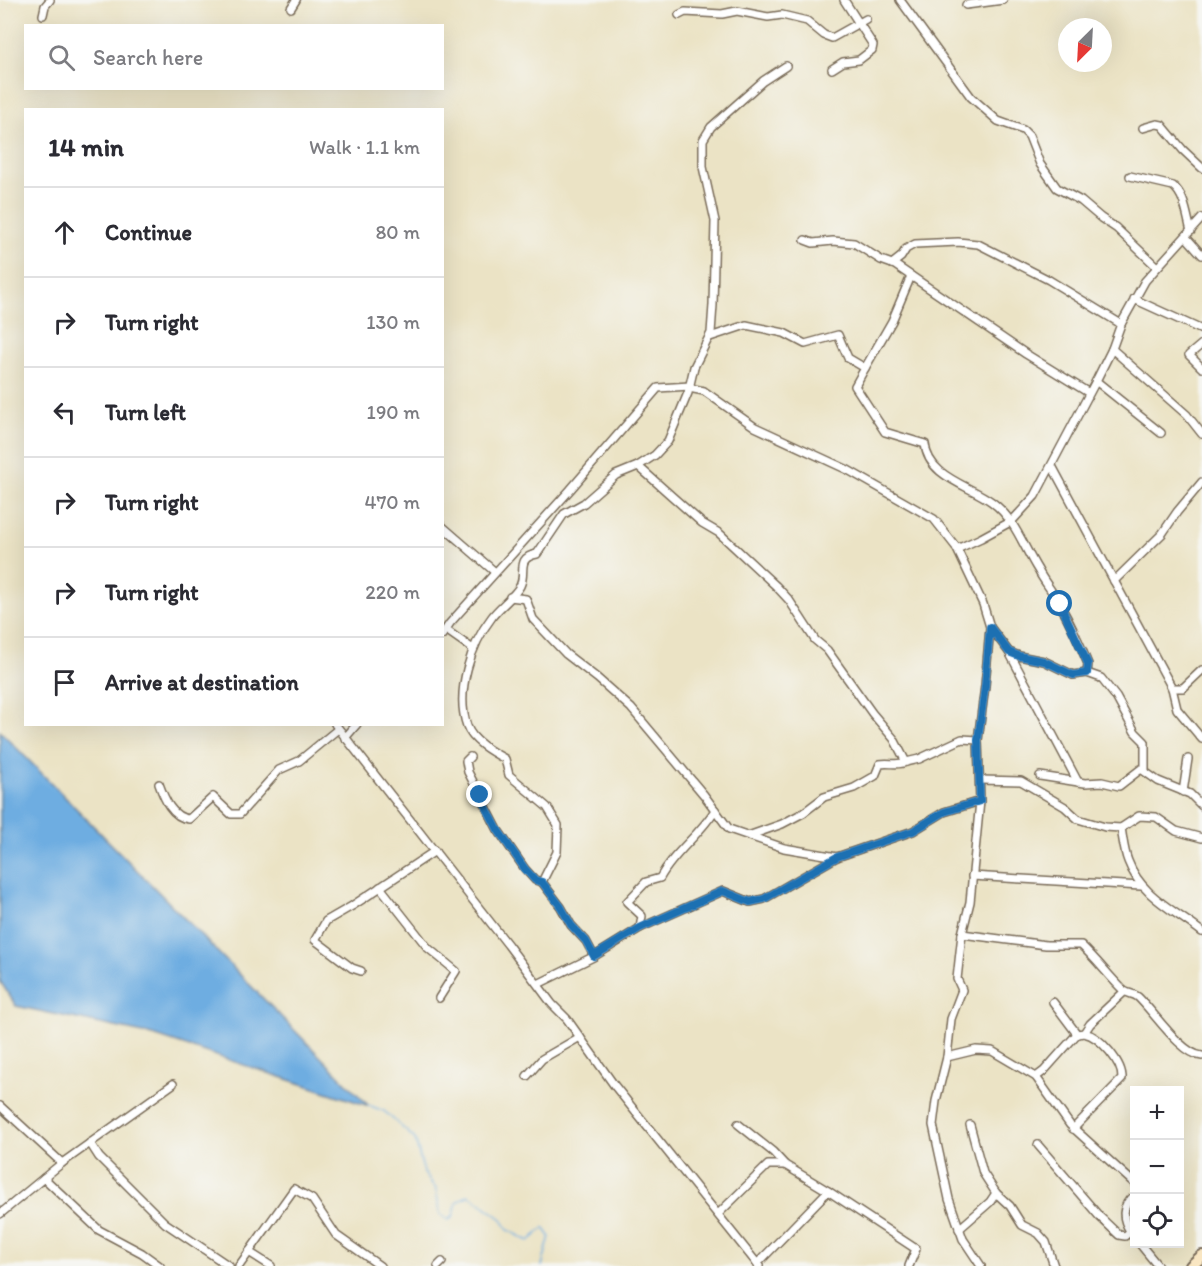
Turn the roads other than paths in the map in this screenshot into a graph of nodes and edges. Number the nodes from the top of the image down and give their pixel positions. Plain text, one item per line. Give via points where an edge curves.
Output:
1 (50, 0) edge
2 (296, 0) edge
3 (844, 0) edge
4 (900, 0) edge
5 (1003, 0) edge
6 (966, 5) dead end
7 (291, 8) dead end
8 (43, 15) dead end
9 (679, 15) dead end
10 (867, 19) dead end
11 (859, 23) junction
12 (786, 66) dead end
13 (832, 69) dead end
14 (1143, 128) dead end
15 (1202, 168) edge
16 (1130, 176) dead end
17 (1202, 218) edge
18 (1188, 234) junction
19 (805, 240) dead end
20 (1202, 255) edge
21 (892, 264) junction
22 (1157, 267) junction
23 (911, 276) junction
24 (1134, 299) junction
25 (1121, 324) junction
26 (1202, 330) edge
27 (710, 337) junction
28 (1202, 344) edge
29 (1112, 349) junction
30 (865, 368) junction
31 (1202, 368) edge
32 (1096, 381) junction
33 (689, 387) junction
34 (1089, 393) junction
35 (1161, 433) dead end
36 (1202, 434) edge
37 (638, 466) junction
38 (1052, 466) junction
39 (1202, 482) edge
40 (1012, 521) junction
41 (444, 528) edge
42 (957, 549) junction
43 (495, 572) junction
44 (1114, 581) junction
45 (510, 597) junction
46 (445, 627) edge
47 (990, 627) junction
48 (473, 649) junction
49 (1009, 652) junction
50 (1202, 670) edge
51 (1087, 673) junction
52 (1172, 688) junction
53 (355, 726) edge
54 (337, 727) edge
55 (345, 738) junction
56 (1202, 739) edge
57 (978, 740) junction
58 (470, 757) dead end
59 (1188, 759) dead end
60 (906, 762) junction
61 (1145, 771) junction
62 (1040, 776) dead end
63 (980, 780) junction
64 (1078, 782) junction
65 (159, 784) dead end
66 (1183, 792) junction
67 (980, 801) junction
68 (1202, 806) edge
69 (715, 810) junction
70 (1121, 828) junction
71 (751, 835) junction
72 (1202, 838) edge
73 (435, 851) junction
74 (837, 857) junction
75 (972, 876) junction
76 (542, 882) junction
77 (1141, 886) junction
78 (380, 887) junction
79 (640, 928) junction
80 (1202, 932) edge
81 (962, 934) junction
82 (594, 956) junction
83 (361, 971) dead end
84 (538, 984) junction
85 (1124, 992) junction
86 (439, 998) dead end
87 (1053, 1002) dead end
88 (1081, 1033) junction
89 (580, 1037) junction
90 (1202, 1056) edge
91 (948, 1057) junction
92 (527, 1076) dead end
93 (1036, 1077) junction
94 (173, 1084) dead end
95 (0, 1106) edge
96 (738, 1124) dead end
97 (970, 1125) dead end
98 (1073, 1129) junction
99 (90, 1143) junction
100 (1038, 1145) dead end
101 (773, 1152) junction
102 (62, 1163) junction
103 (768, 1164) junction
104 (785, 1165) junction
105 (44, 1178) junction
106 (1130, 1179) edge
107 (828, 1191) junction
108 (996, 1193) junction
109 (1130, 1199) dead end
110 (0, 1214) edge
111 (718, 1214) junction
112 (959, 1229) junction
113 (1130, 1230) edge
114 (1130, 1234) edge
115 (1143, 1248) edge
116 (249, 1252) junction
117 (758, 1265) edge
118 (160, 1266) edge
119 (229, 1266) edge
120 (239, 1266) edge
121 (271, 1266) edge
122 (380, 1266) edge
123 (909, 1266) edge
124 (981, 1266) edge
125 (1054, 1266) edge
126 (1158, 1266) edge

1 - 8 street
2 - 7 street
3 - 11 street
4 - 22 street via 971,97 998,121 1029,136 1040,164 1057,188 1116,228
5 - 6 street
9 - 11 street via 737,11 768,17 782,15 807,21 831,38
10 - 11 street
11 - 13 street via 873,45 872,50 859,60 843,62
12 - 27 street via 763,81 703,140 703,167 715,220
14 - 15 street via 1162,125
16 - 18 street via 1176,189
17 - 18 street
18 - 20 street
18 - 22 street
19 - 21 street via 854,243
21 - 23 street
21 - 25 street via 915,244 978,244 1049,279
22 - 24 street
23 - 30 street via 892,321
23 - 34 street
24 - 25 street
24 - 26 street
25 - 29 street
27 - 30 street via 746,325 784,333 805,344 838,335 848,358
27 - 33 street via 694,367
28 - 31 street via 1189,355
29 - 32 street
29 - 36 street via 1187,415
30 - 40 street via 855,386 885,432 925,444 934,464 949,479 993,502
32 - 34 street
32 - 35 street
33 - 37 street via 668,441
33 - 42 street via 704,391 755,427 848,470 934,519
33 - 43 street via 658,388
34 - 38 street
37 - 45 street via 610,479 584,504 564,514 537,554 523,562 521,585
37 - 60 street via 702,523 719,533 789,600 815,640 827,650 894,739
38 - 40 street via 1035,496
38 - 44 street
39 - 44 street via 1162,534
40 - 42 street
40 - 51 street via 1060,604 1088,664
41 - 43 street
42 - 47 street
43 - 46 street
44 - 52 street
45 - 48 street via 489,620
45 - 69 street via 526,599 533,619 566,654 631,708
46 - 48 street
47 - 49 street
47 - 57 street
48 - 76 street via 464,690 467,728 488,750 505,759 509,775 547,807 558,825 557,852
49 - 51 street via 1044,661 1073,675
49 - 64 street
50 - 52 street via 1183,688
51 - 61 street via 1103,680 1135,732 1145,741
52 - 56 street via 1177,710
53 - 55 street
54 - 55 street
54 - 65 street via 299,761 279,770 240,814 231,814 213,797 189,819 182,819 172,810
55 - 73 street
57 - 60 street via 962,739
57 - 63 street
58 - 76 street via 466,761 468,772 498,830 525,869
59 - 66 street
60 - 71 street via 880,764 875,776 854,788 824,797 782,824
61 - 64 street via 1141,769 1119,786
61 - 66 street
62 - 64 street
63 - 67 street
63 - 70 street via 1021,781 1078,819
66 - 68 street
67 - 74 street via 944,812 913,831
67 - 75 street
69 - 71 street via 729,829
69 - 79 street via 669,862 660,878 646,882 627,902 642,916
70 - 72 street via 1139,816 1156,817 1176,831
70 - 77 street via 1128,861
71 - 74 street via 784,848
73 - 78 street
73 - 84 street
74 - 79 street via 764,899 750,902 723,891
75 - 77 street
75 - 81 street
76 - 82 street
77 - 80 street
78 - 83 street via 326,921 315,940 352,969
78 - 86 street via 428,948 456,971
79 - 82 street
81 - 85 street via 1046,945 1081,945
81 - 91 street via 957,979 962,990 951,1019
82 - 84 street
84 - 89 street
85 - 88 street
85 - 90 street via 1138,997 1193,1054
87 - 88 street
88 - 93 street
88 - 98 street via 1091,1034 1123,1071 1122,1079
89 - 92 street via 542,1059
89 - 111 street
91 - 93 street via 976,1050 992,1051
91 - 112 street via 933,1125
93 - 98 street
94 - 99 street
95 - 102 street
96 - 101 street
97 - 108 street via 983,1173
98 - 106 street
99 - 102 street
99 - 119 street via 99,1157 165,1223
100 - 114 street via 1109,1226 1119,1235
101 - 103 street
101 - 104 street
102 - 105 street
103 - 104 street
103 - 111 street
104 - 107 street
105 - 110 street
105 - 118 street via 99,1230
107 - 117 street
107 - 123 street via 916,1249
108 - 112 street
108 - 125 street via 1022,1225 1046,1242
109 - 113 street via 1124,1215 1125,1226
111 - 117 street
112 - 124 street
115 - 126 street
116 - 120 street
116 - 121 street
116 - 122 street via 294,1189 312,1199 336,1235

